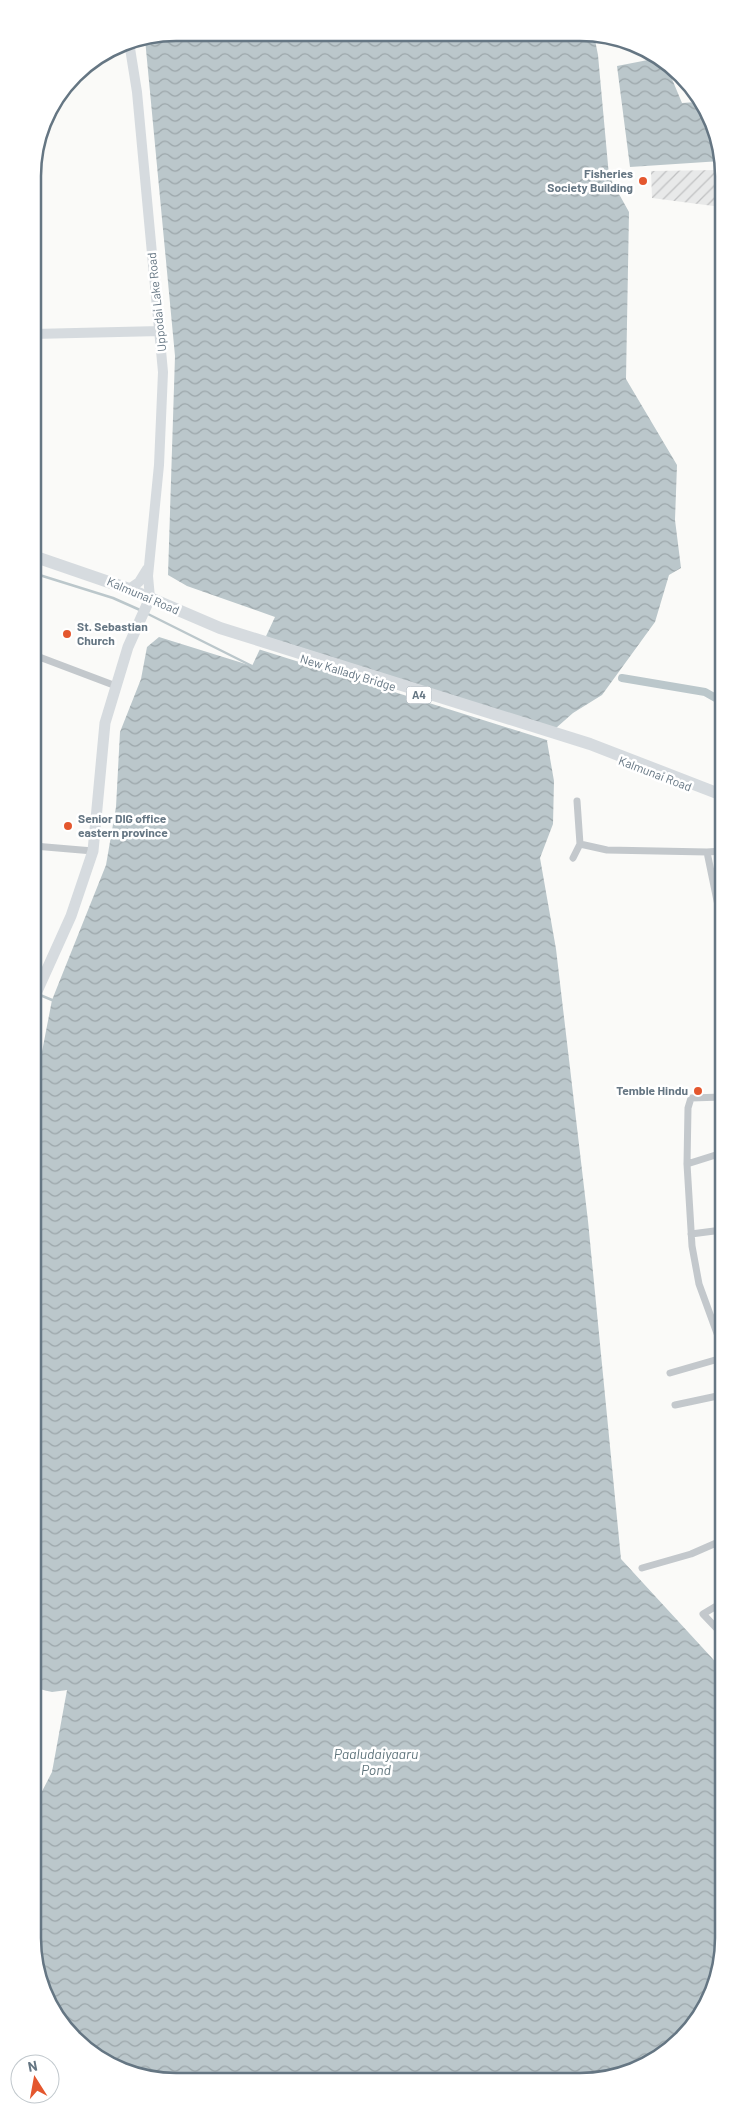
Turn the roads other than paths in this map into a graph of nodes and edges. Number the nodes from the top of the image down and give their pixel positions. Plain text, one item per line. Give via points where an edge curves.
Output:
1 (130, 49) edge
2 (161, 331) junction
3 (42, 334) edge
4 (42, 559) edge
5 (150, 564) junction
6 (42, 565) edge
7 (129, 589) junction
8 (149, 600) junction
9 (160, 608) junction
10 (139, 620) junction
11 (251, 640) junction
12 (42, 658) edge
13 (116, 686) junction
14 (589, 747) junction
15 (715, 792) edge
16 (715, 798) edge
17 (577, 801) dead end
18 (580, 844) junction
19 (42, 847) edge
20 (93, 851) junction
21 (715, 851) edge
22 (707, 852) junction
23 (573, 858) dead end
24 (715, 889) edge
25 (42, 980) edge
26 (714, 1097) edge
27 (714, 1155) edge
28 (687, 1164) junction
29 (714, 1231) edge
30 (691, 1234) junction
31 (714, 1326) edge
32 (714, 1360) edge
33 (670, 1373) dead end
34 (714, 1397) edge
35 (675, 1405) dead end
36 (714, 1544) edge
37 (642, 1568) dead end
38 (714, 1607) edge
39 (714, 1626) edge

1 - 2 street, Uppodai Lake Road
2 - 3 street
2 - 5 street, Uppodai Lake Road via 163,410
4 - 7 highway, Kalmunai Road / A4
5 - 7 street via 139,582
5 - 8 street, Uppodai Lake Road
6 - 8 highway, Kalmunai Road / A4
7 - 8 highway, Kalmunai Road / A4
8 - 9 highway, Kalmunai Road / A4
8 - 10 main road
8 - 11 highway, Kalmunai Road / A4
9 - 10 main road via 149,610
9 - 11 highway, Kalmunai Road / A4
10 - 13 main road
11 - 14 highway, New Kallady Bridge / A4
12 - 13 street
13 - 20 main road via 105,723
14 - 15 highway, Kalmunai Road / A4
14 - 16 highway, Kalmunai Road / A4
17 - 18 street
18 - 22 street via 607,850
18 - 23 street
19 - 20 street
20 - 25 main road via 71,916
21 - 22 street
22 - 24 street
26 - 28 street via 691,1098
27 - 28 street
28 - 30 street
29 - 30 street
30 - 31 street via 699,1284
32 - 33 street
34 - 35 street
36 - 37 street
38 - 39 street via 703,1614

